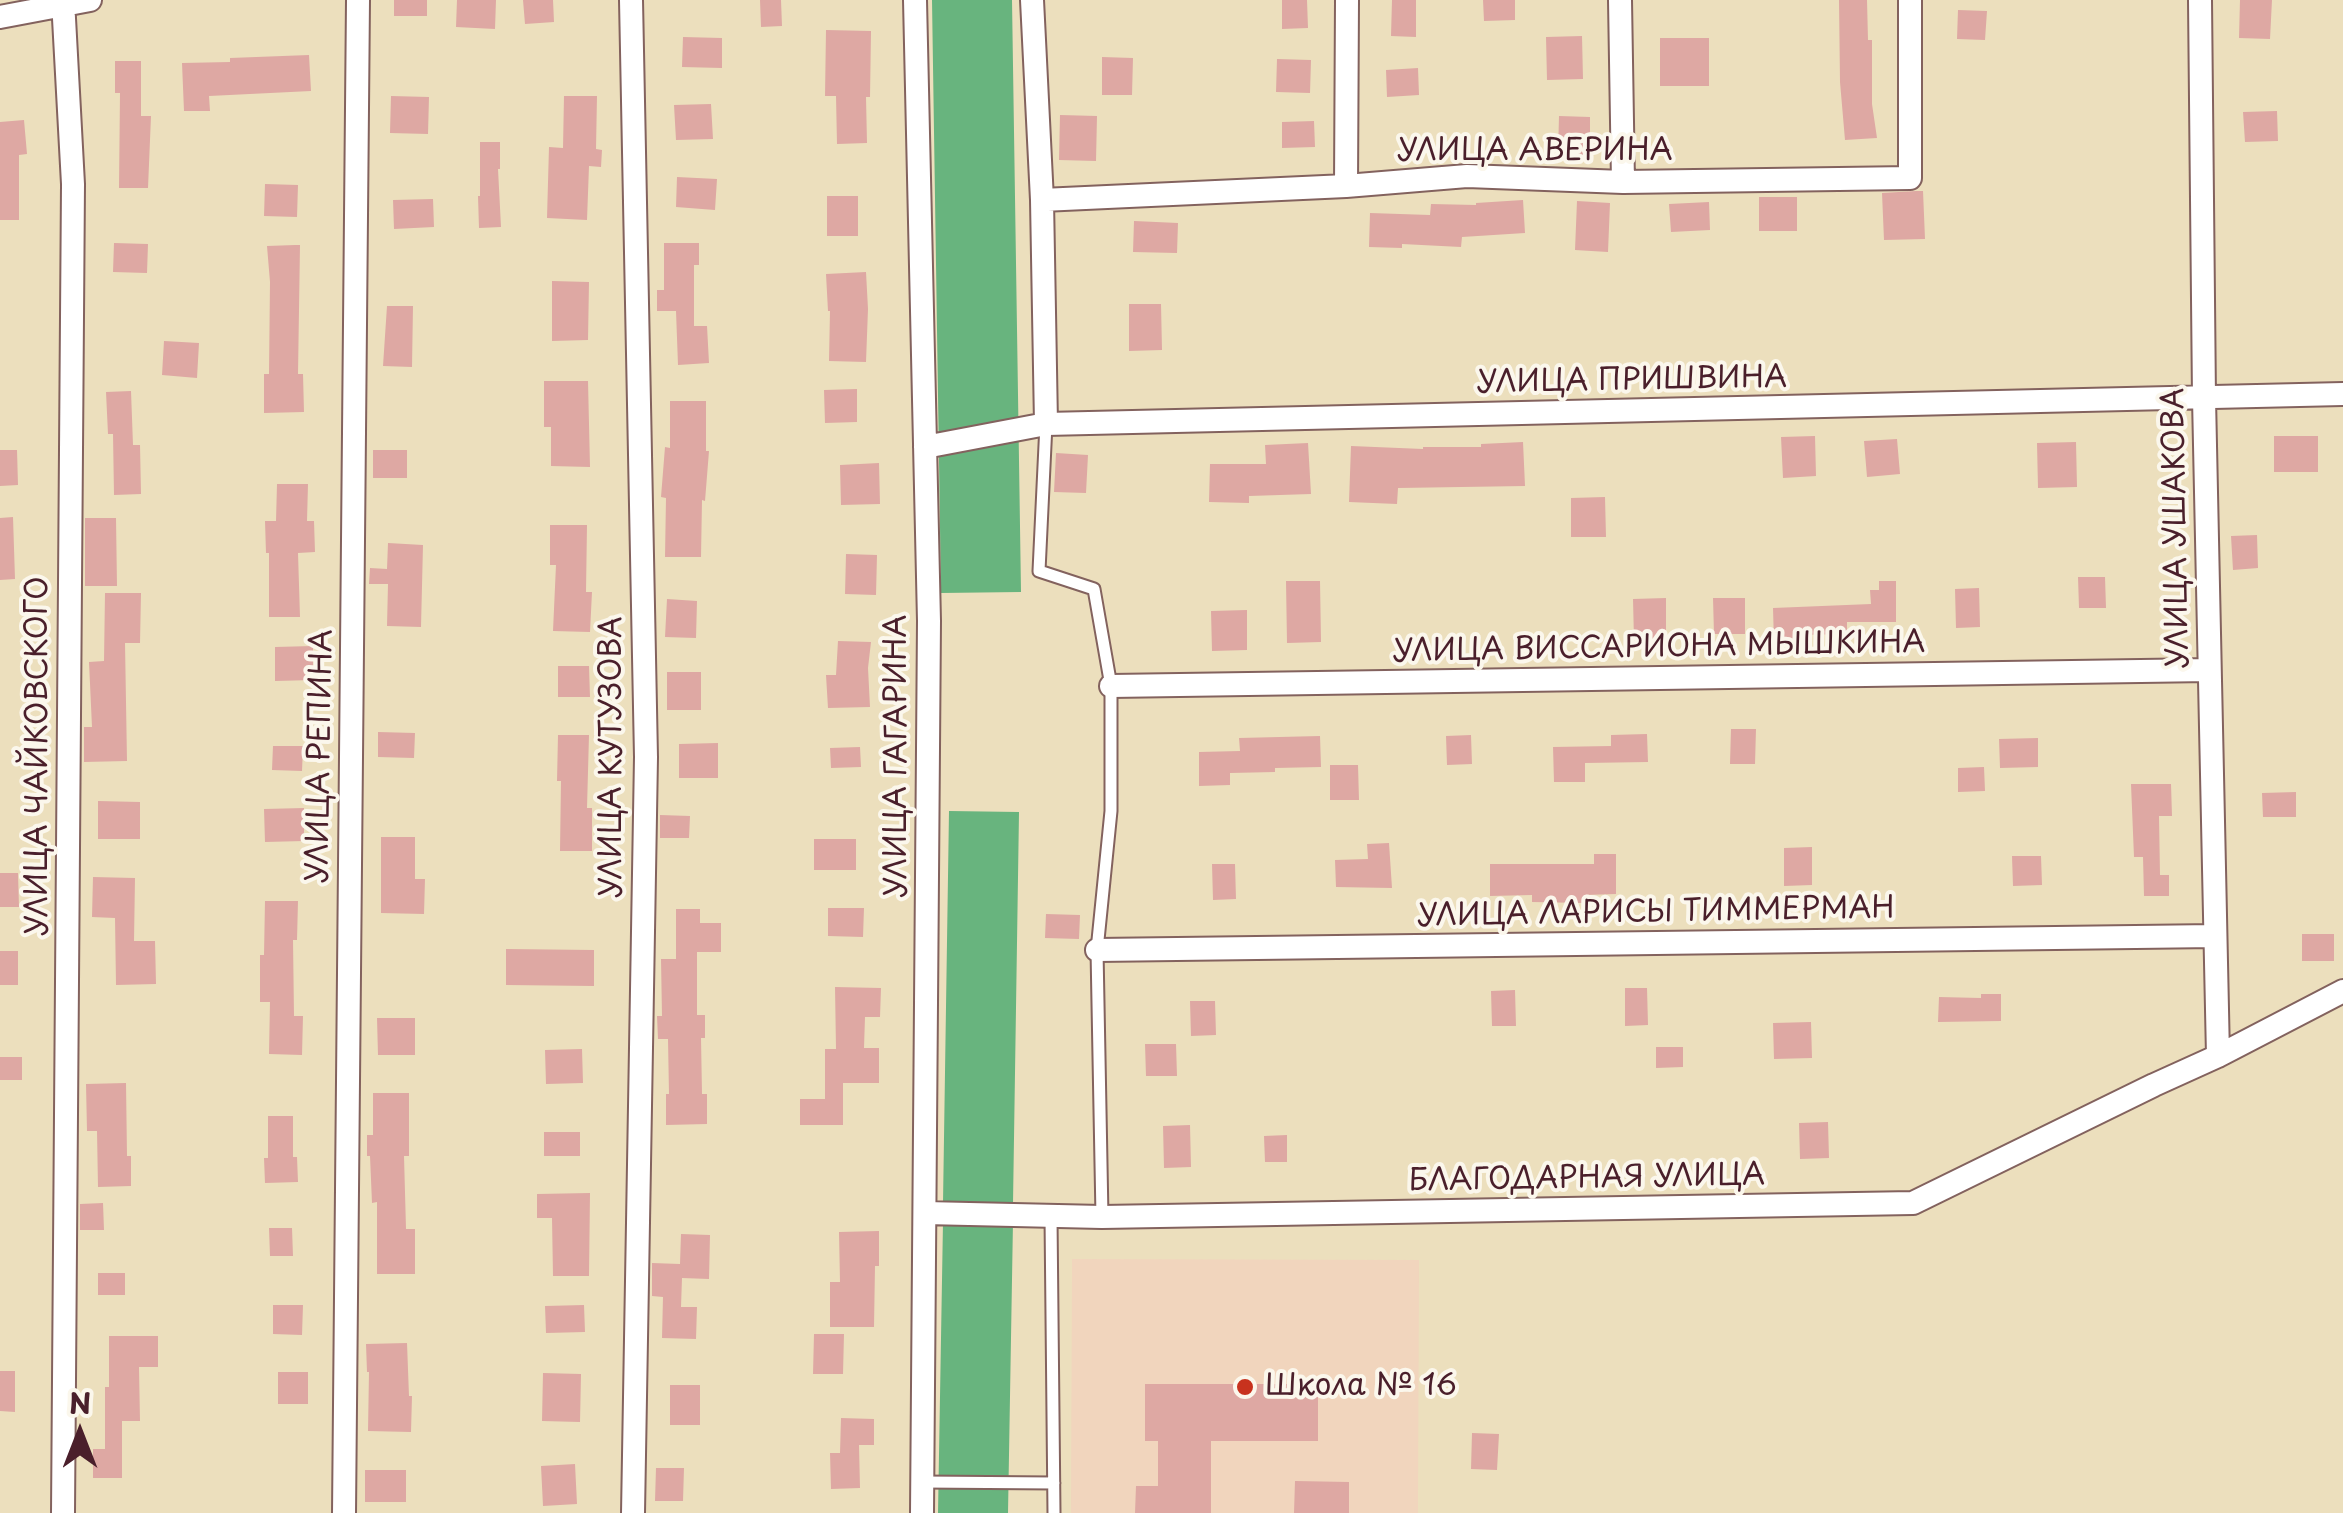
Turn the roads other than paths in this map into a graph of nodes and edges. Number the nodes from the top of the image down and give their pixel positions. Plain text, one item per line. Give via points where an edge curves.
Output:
1 (90, 0) edge
2 (358, 0) edge
3 (631, 0) edge
4 (915, 0) edge
5 (1032, 0) edge
6 (1347, 0) edge
7 (1620, 0) edge
8 (1910, 0) edge
9 (2200, 0) edge
10 (63, 2) edge
11 (0, 17) edge
12 (1623, 182) junction
13 (1346, 186) junction
14 (1042, 200) junction
15 (2343, 394) edge
16 (2204, 398) junction
17 (1046, 424) junction
18 (925, 448) junction
19 (2209, 670) junction
20 (1111, 686) junction
21 (2215, 936) junction
22 (1097, 950) junction
23 (2343, 991) edge
24 (2218, 1056) junction
25 (924, 1213) junction
26 (1051, 1217) junction
27 (1102, 1217) junction
28 (922, 1482) junction
29 (1054, 1483) junction
30 (63, 1513) edge
31 (344, 1513) edge
32 (633, 1513) edge
33 (922, 1513) edge
34 (1054, 1513) edge

1 - 10 street
2 - 31 street, УЛИЦА РЕПИНА
3 - 32 street, УЛИЦА КУТУЗОВА via 646,757
4 - 18 street, УЛИЦА ГАГАРИНА
5 - 14 street
6 - 13 street
7 - 12 street
8 - 12 street, УЛИЦА АВЕРИНА via 1910,178
9 - 16 street, УЛИЦА УШАКОВА
10 - 11 street
10 - 30 street, УЛИЦА ЧАЙКОВСКОГО via 73,184
12 - 13 street, УЛИЦА АВЕРИНА via 1467,176
13 - 14 street, УЛИЦА АВЕРИНА
14 - 17 street
15 - 16 street, УЛИЦА ПРИШВИНА
16 - 17 street, УЛИЦА ПРИШВИНА
16 - 19 street, УЛИЦА УШАКОВА
17 - 18 street, УЛИЦА ПРИШВИНА
17 - 20 lane via 1039,571 1094,589
18 - 25 street, УЛИЦА ГАГАРИНА
19 - 20 street, УЛИЦА ВИССАРИОНА МЫШКИНА
19 - 21 street, УЛИЦА УШАКОВА
20 - 22 lane via 1111,811
21 - 22 street, УЛИЦА ЛАРИСЫ ТИММЕРМАН
21 - 24 street, УЛИЦА УШАКОВА
22 - 27 lane
23 - 24 street, БЛАГОДАРНАЯ УЛИЦА
24 - 27 street, БЛАГОДАРНАЯ УЛИЦА via 1913,1203
25 - 26 street, БЛАГОДАРНАЯ УЛИЦА
25 - 28 street, УЛИЦА ГАГАРИНА
26 - 27 street, БЛАГОДАРНАЯ УЛИЦА
26 - 29 lane
28 - 29 lane
28 - 33 street, УЛИЦА ГАГАРИНА
29 - 34 lane

